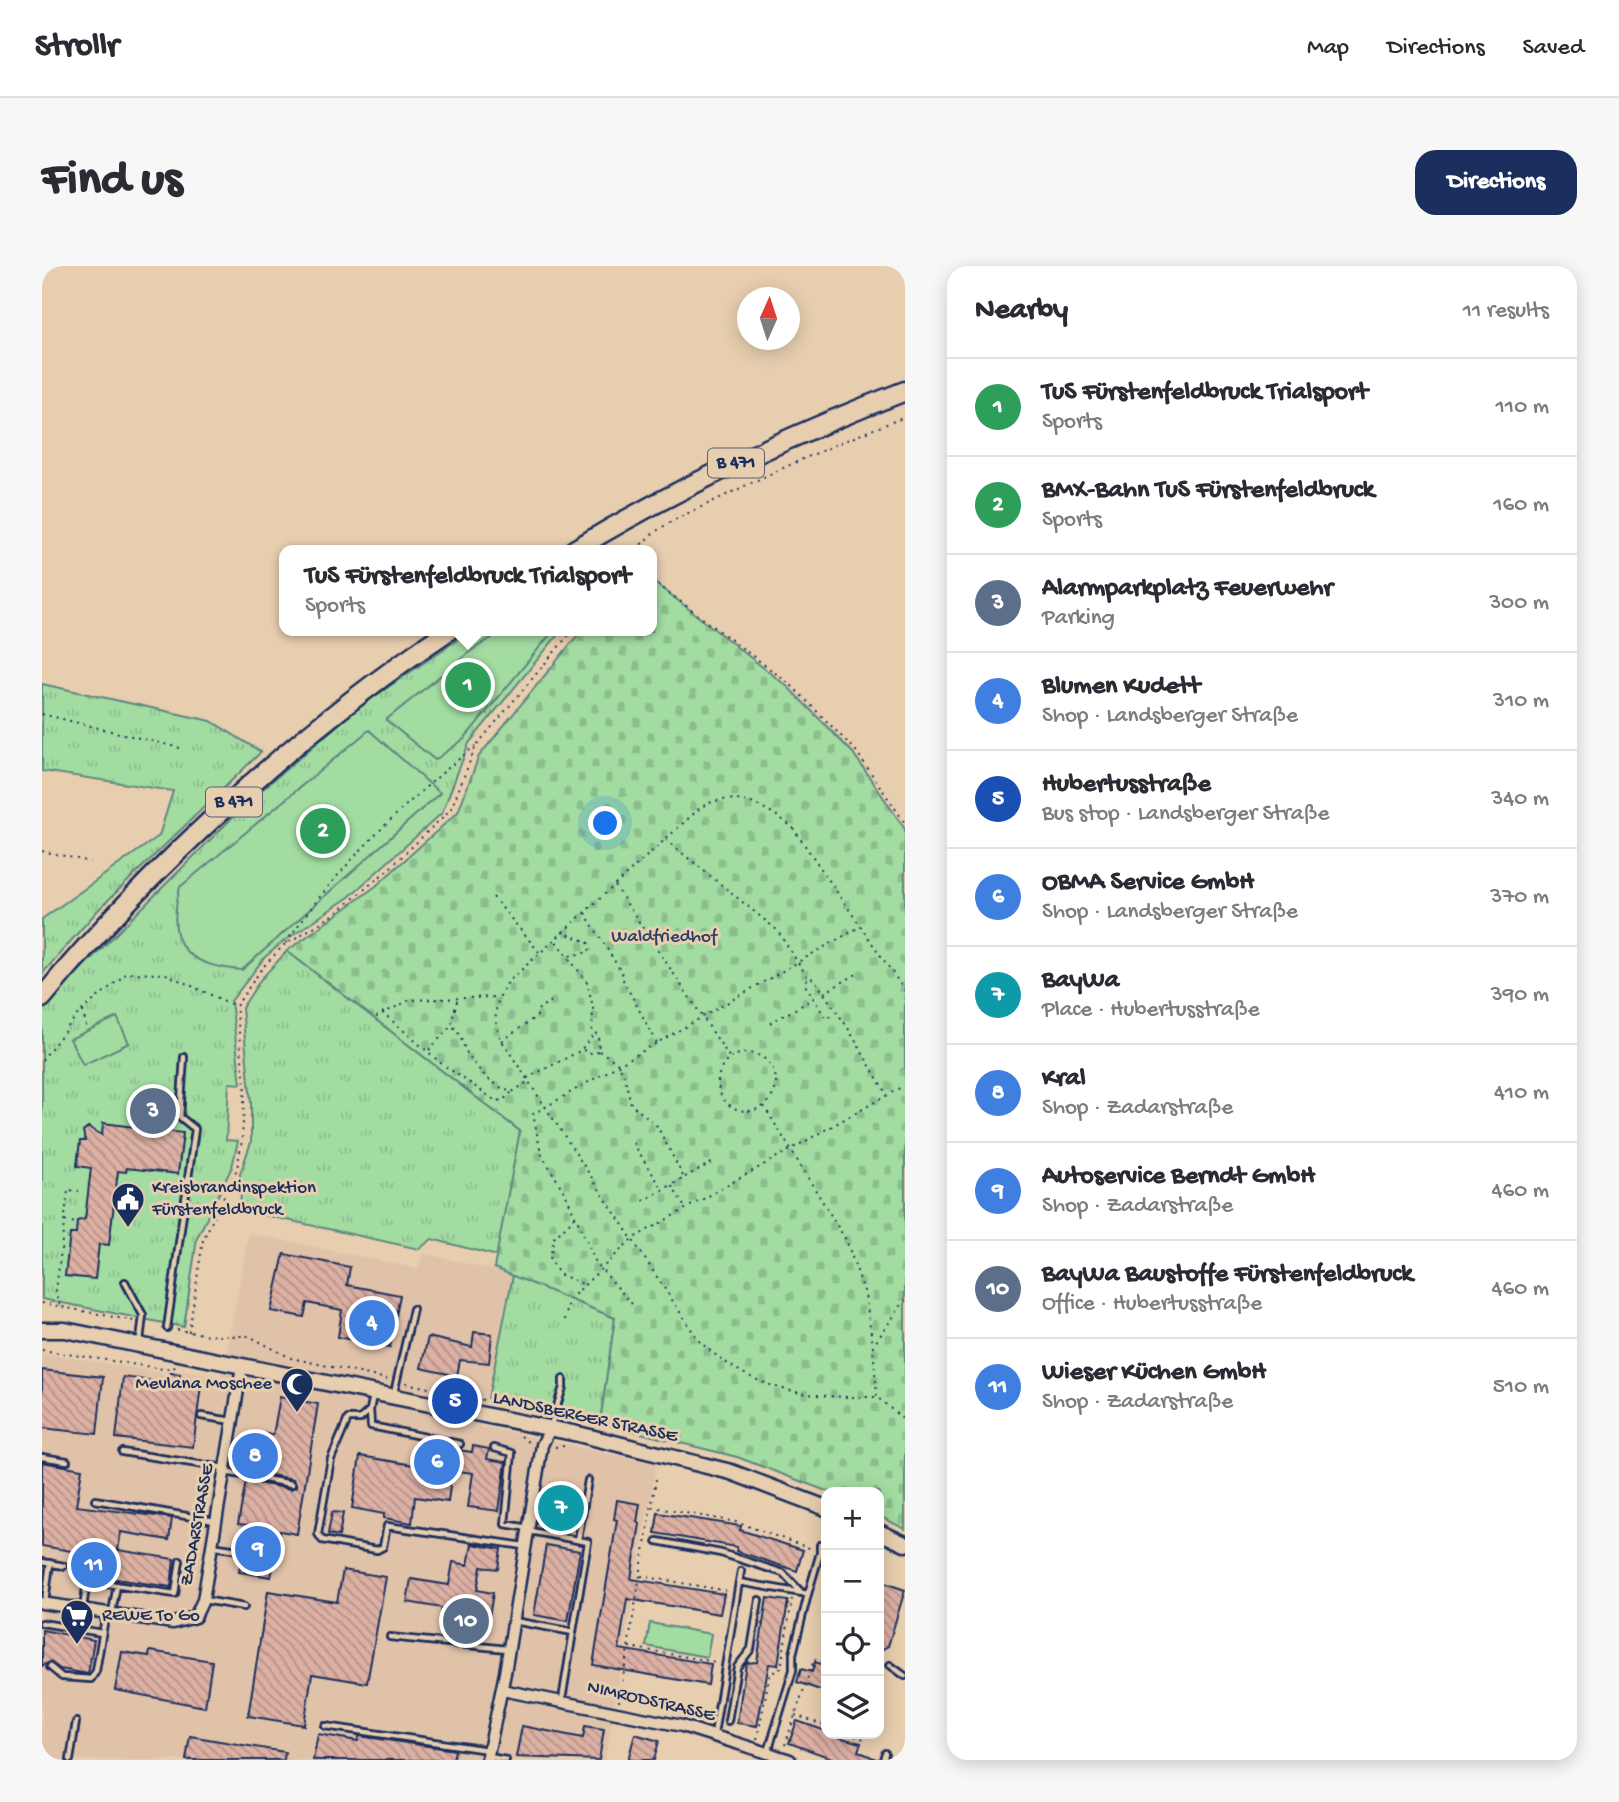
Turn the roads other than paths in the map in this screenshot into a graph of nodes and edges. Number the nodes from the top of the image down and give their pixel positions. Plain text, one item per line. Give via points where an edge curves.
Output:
1 (905, 391) edge
2 (583, 545) edge
3 (441, 636) edge
4 (42, 998) edge
5 (184, 1057) dead end
6 (125, 1282) dead end
7 (413, 1309) dead end
8 (167, 1328) dead end
9 (42, 1330) edge
10 (139, 1345) junction
11 (242, 1366) junction
12 (563, 1379) dead end
13 (373, 1393) junction
14 (393, 1397) junction
15 (370, 1410) junction
16 (201, 1416) dead end
17 (233, 1422) junction
18 (550, 1429) junction
19 (460, 1444) dead end
20 (494, 1448) dead end
21 (122, 1452) dead end
22 (42, 1457) edge
23 (67, 1461) dead end
24 (225, 1470) junction
25 (588, 1480) dead end
26 (292, 1484) dead end
27 (95, 1500) dead end
28 (821, 1506) edge
29 (216, 1521) junction
30 (530, 1529) junction
31 (884, 1534) edge
32 (578, 1540) junction
33 (657, 1541) dead end
34 (820, 1545) dead end
35 (905, 1545) edge
36 (212, 1546) junction
37 (527, 1547) junction
38 (239, 1550) dead end
39 (180, 1561) dead end
40 (42, 1562) edge
41 (50, 1563) junction
42 (64, 1566) dead end
43 (741, 1571) dead end
44 (739, 1582) junction
45 (117, 1586) junction
46 (805, 1593) junction
47 (203, 1600) junction
48 (759, 1600) dead end
49 (43, 1603) edge
50 (244, 1607) dead end
51 (83, 1608) junction
52 (109, 1612) junction
53 (513, 1621) junction
54 (42, 1623) edge
55 (573, 1632) junction
56 (102, 1633) junction
57 (390, 1637) dead end
58 (508, 1650) junction
59 (890, 1665) dead end
60 (50, 1667) dead end
61 (905, 1676) edge
62 (502, 1690) junction
63 (562, 1700) junction
64 (718, 1713) junction
65 (76, 1722) dead end
66 (325, 1726) dead end
67 (713, 1734) junction
68 (768, 1752) junction
69 (885, 1753) dead end
70 (488, 1756) edge
71 (786, 1758) edge
72 (69, 1760) edge
73 (506, 1760) edge
74 (883, 1760) edge

1 - 2 highway, B 471 via 730,466
3 - 4 highway, B 471 via 334,716 234,801 151,879
5 - 8 lane via 180,1117 195,1129
6 - 10 lane via 141,1307
7 - 14 lane
9 - 10 street, LANDSBERGER STRASSE via 65,1330
10 - 11 street, LANDSBERGER STRASSE
11 - 13 street, LANDSBERGER STRASSE
11 - 17 street, ZADARSTRASSE
12 - 18 lane
13 - 14 street, LANDSBERGER STRASSE
13 - 15 lane
14 - 18 street, LANDSBERGER STRASSE
15 - 19 lane via 372,1426
15 - 37 lane via 360,1419 348,1419 331,1459 318,1534 322,1540 377,1550 383,1546 387,1526
16 - 17 lane
17 - 24 street, ZADARSTRASSE
18 - 28 street, LANDSBERGER STRASSE via 731,1472
18 - 30 street via 542,1445
20 - 30 lane via 512,1453 505,1524
21 - 24 lane
22 - 23 lane
24 - 26 lane
24 - 29 street, ZADARSTRASSE
25 - 32 lane
27 - 29 lane
29 - 36 street, ZADARSTRASSE
30 - 32 lane
30 - 37 street
31 - 35 street
32 - 55 lane via 588,1542
33 - 46 lane via 721,1553 783,1573
34 - 46 lane
36 - 38 lane
36 - 47 street, ZADARSTRASSE
37 - 53 street
39 - 45 lane via 175,1594
40 - 41 lane
41 - 42 lane
41 - 49 lane
43 - 44 lane
44 - 46 lane
44 - 64 lane
45 - 51 lane via 87,1581
45 - 52 lane
46 - 68 lane via 793,1670
47 - 50 lane
47 - 52 street, ZADARSTRASSE via 195,1617 183,1623
48 - 64 lane via 751,1649 737,1667 729,1718
49 - 51 street, ZADARSTRASSE
51 - 52 street, ZADARSTRASSE
52 - 56 lane
53 - 55 lane
53 - 58 street
54 - 56 lane
55 - 63 lane
56 - 60 lane via 96,1671 90,1679 62,1677
57 - 58 lane
58 - 62 street
59 - 61 lane
62 - 63 street, NIMRODSTRASSE
62 - 70 street
63 - 67 street, NIMRODSTRASSE
64 - 67 lane
65 - 72 lane
66 - 70 lane
67 - 68 street, NIMRODSTRASSE
68 - 71 street, NIMRODSTRASSE
69 - 74 lane
70 - 73 lane

